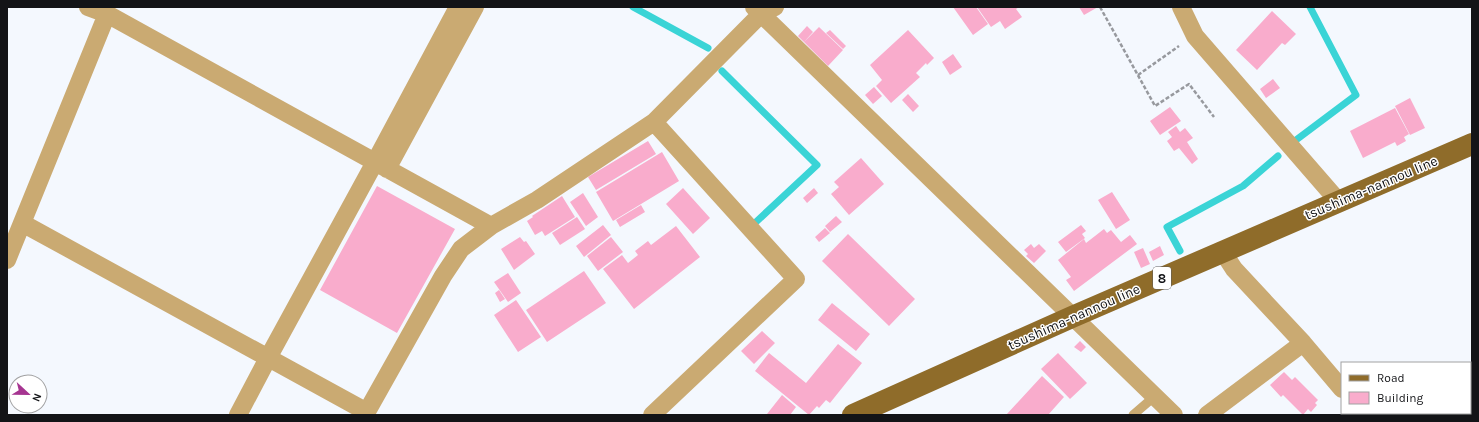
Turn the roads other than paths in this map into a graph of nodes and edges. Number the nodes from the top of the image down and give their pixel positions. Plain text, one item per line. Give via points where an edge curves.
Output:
1 (88, 7) edge
2 (458, 7) edge
3 (476, 7) edge
4 (1181, 7) edge
5 (763, 9) edge
6 (107, 14) junction
7 (654, 122) junction
8 (1472, 144) edge
9 (381, 166) junction
10 (1339, 202) junction
11 (22, 223) junction
12 (491, 226) junction
13 (1223, 252) junction
14 (7, 260) edge
15 (1072, 317) junction
16 (1303, 344) junction
17 (268, 358) junction
18 (1341, 388) edge
19 (1155, 396) junction
20 (371, 412) edge
21 (238, 415) edge
22 (652, 415) edge
23 (853, 415) edge
24 (1133, 415) edge
25 (1174, 415) edge
26 (1207, 415) edge

1 - 6 street
2 - 9 street
3 - 9 street
4 - 10 street via 1195,36
5 - 7 street
5 - 15 street
6 - 9 street
6 - 11 street
7 - 12 street via 537,200
7 - 22 street via 796,279
8 - 10 main road, tsushima-nannou line / 8
9 - 12 street
9 - 17 street
10 - 13 main road, tsushima-nannou line / 8
11 - 14 street
11 - 17 street
12 - 20 street via 461,249 443,276
13 - 15 main road, tsushima-nannou line / 8
13 - 16 street via 1234,269
15 - 19 street
15 - 23 main road, tsushima-nannou line / 8
16 - 18 street
16 - 26 street
17 - 20 street
17 - 21 street
19 - 24 lane
19 - 25 street

